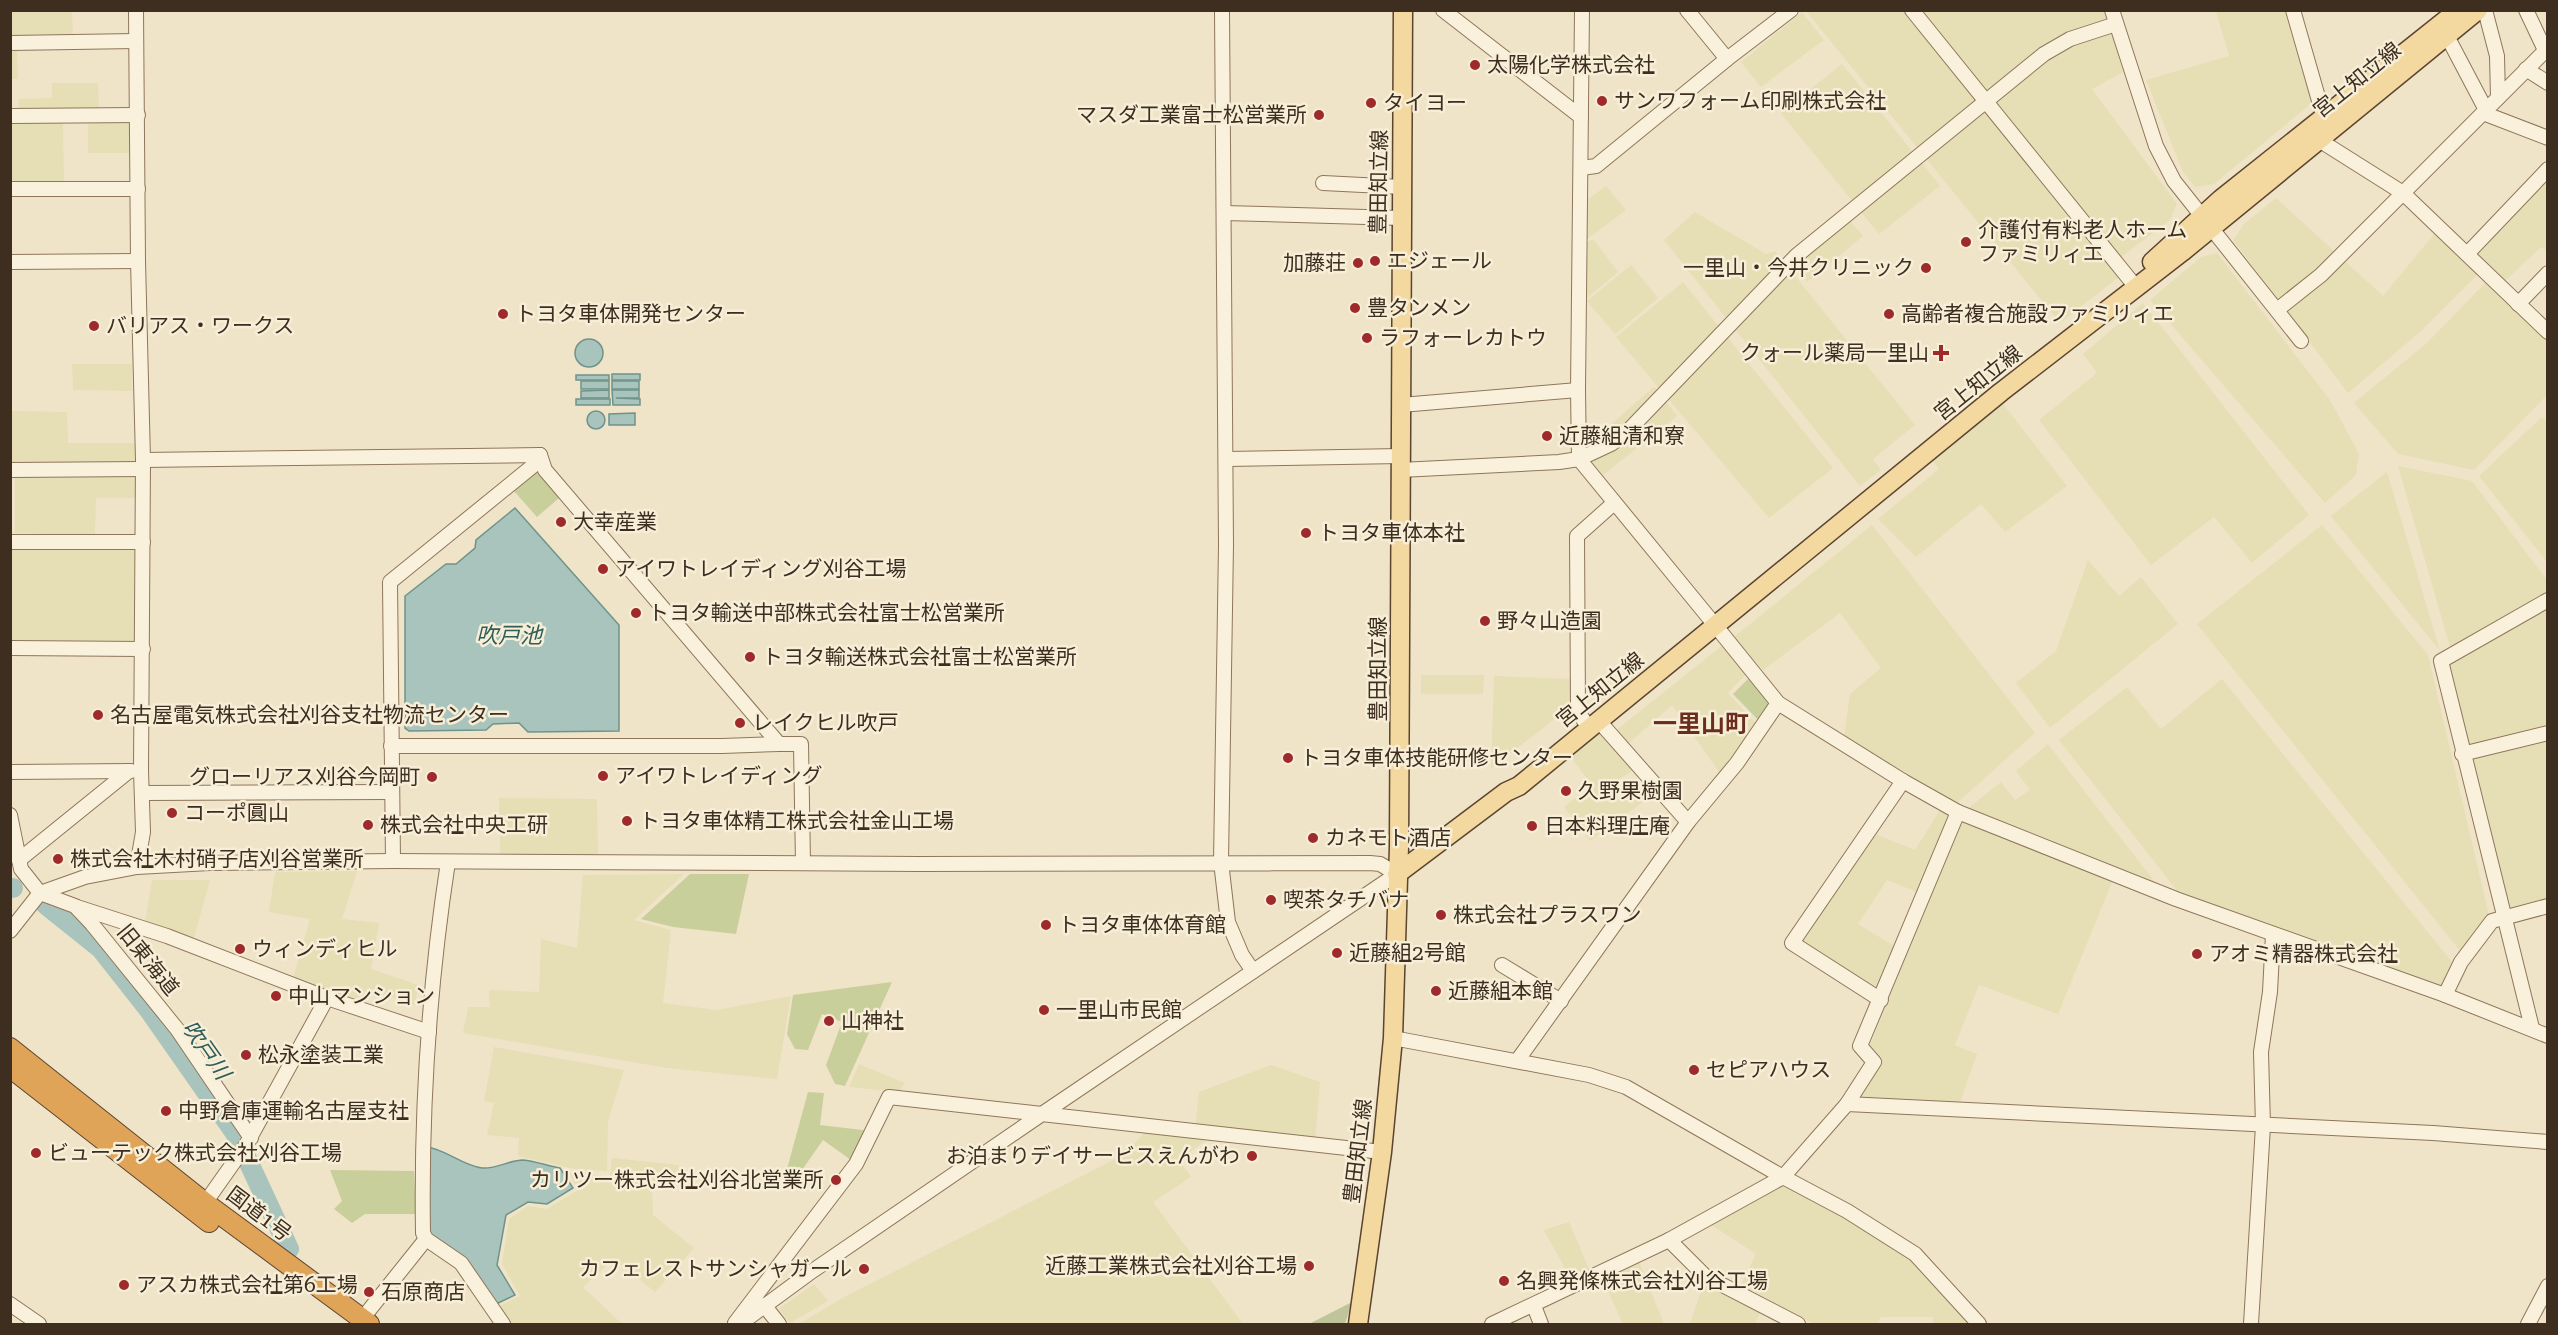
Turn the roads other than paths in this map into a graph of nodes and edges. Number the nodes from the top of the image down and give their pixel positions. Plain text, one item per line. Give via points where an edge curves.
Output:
1 (136, 10) edge
2 (1222, 10) edge
3 (1403, 10) edge
4 (1443, 10) edge
5 (1582, 10) edge
6 (1687, 10) edge
7 (1791, 10) edge
8 (1912, 10) edge
9 (2293, 10) edge
10 (2458, 10) edge
11 (2478, 10) edge
12 (2485, 10) edge
13 (2526, 10) edge
14 (2114, 17) edge
15 (2442, 23) edge
16 (136, 41) junction
17 (10, 43) edge
18 (2546, 49) edge
19 (1727, 59) junction
20 (2526, 69) junction
21 (2547, 83) edge
22 (2498, 98) junction
23 (1986, 102) junction
24 (2485, 111) junction
25 (138, 115) junction
26 (10, 116) edge
27 (1581, 117) junction
28 (2324, 117) junction
29 (2547, 138) edge
30 (2319, 140) junction
31 (1581, 168) junction
32 (2547, 169) edge
33 (1323, 183) dead end
34 (1402, 187) junction
35 (10, 189) edge
36 (138, 189) junction
37 (2403, 193) junction
38 (1224, 213) junction
39 (1401, 218) junction
40 (2206, 223) junction
41 (2467, 254) junction
42 (138, 261) junction
43 (10, 262) edge
44 (2547, 273) edge
45 (2131, 281) junction
46 (2518, 304) junction
47 (2277, 310) junction
48 (2547, 332) edge
49 (2301, 341) dead end
50 (1578, 390) junction
51 (1401, 405) junction
52 (540, 455) junction
53 (1226, 459) junction
54 (1579, 459) junction
55 (1401, 463) junction
56 (143, 464) junction
57 (10, 470) edge
58 (1614, 503) junction
59 (10, 542) edge
60 (143, 542) junction
61 (2547, 600) edge
62 (1712, 622) junction
63 (10, 648) edge
64 (143, 649) junction
65 (1778, 702) junction
66 (1591, 721) junction
67 (2547, 733) edge
68 (779, 744) junction
69 (391, 746) junction
70 (2462, 754) junction
71 (135, 771) junction
72 (10, 772) edge
73 (1903, 781) junction
74 (392, 792) junction
75 (142, 793) junction
76 (1958, 812) junction
77 (10, 815) edge
78 (1688, 822) junction
79 (393, 861) junction
80 (448, 862) junction
81 (1221, 862) junction
82 (803, 863) junction
83 (17, 867) edge
84 (137, 867) junction
85 (1397, 874) junction
86 (40, 893) junction
87 (75, 906) junction
88 (2547, 906) edge
89 (2504, 918) junction
90 (10, 931) edge
91 (2273, 934) junction
92 (1502, 965) dead end
93 (1253, 971) junction
94 (2445, 994) junction
95 (327, 998) junction
96 (1881, 1000) junction
97 (1561, 1001) junction
98 (2532, 1028) junction
99 (429, 1032) junction
100 (2547, 1036) edge
101 (1393, 1038) junction
102 (10, 1048) edge
103 (1517, 1061) junction
104 (10, 1067) edge
105 (1847, 1104) junction
106 (1038, 1116) junction
107 (2263, 1126) junction
108 (2547, 1142) edge
109 (246, 1146) junction
110 (1382, 1152) junction
111 (1783, 1178) junction
112 (205, 1203) junction
113 (426, 1239) junction
114 (1669, 1240) junction
115 (783, 1261) junction
116 (797, 1283) junction
117 (2547, 1286) edge
118 (10, 1304) edge
119 (764, 1305) junction
120 (1534, 1306) junction
121 (359, 1323) edge
122 (39, 1324) edge
123 (503, 1324) edge
124 (734, 1324) edge
125 (740, 1324) edge
126 (779, 1324) edge
127 (1358, 1324) edge
128 (1491, 1324) edge
129 (1541, 1324) edge
130 (1798, 1324) edge
131 (1979, 1324) edge
132 (2251, 1324) edge
133 (2528, 1324) edge

1 - 16 street
2 - 38 street
3 - 34 main road, 豊田知立線
4 - 27 street
5 - 27 street
6 - 19 street
7 - 19 street
8 - 23 street
9 - 28 street
10 - 15 main road, 宮上知立線
11 - 15 main road, 宮上知立線
12 - 22 street via 2497,56
13 - 18 street
14 - 23 street via 2044,54
14 - 40 street via 2156,146 2174,181
15 - 24 street
15 - 28 main road, 宮上知立線
15 - 30 main road, 宮上知立線
16 - 17 street
16 - 25 street
18 - 20 street
19 - 31 street via 1596,166
20 - 21 street
20 - 22 street
22 - 24 street
23 - 45 street
23 - 54 street via 1786,266 1626,433
24 - 29 street
24 - 37 street
25 - 26 street
25 - 36 street
27 - 31 street
28 - 40 main road, 宮上知立線
30 - 37 street
30 - 40 main road, 宮上知立線
31 - 50 street
32 - 41 street
33 - 34 street
34 - 39 main road, 豊田知立線
35 - 36 street
36 - 42 street
37 - 41 street
37 - 47 street via 2321,275
38 - 39 street
38 - 53 street
39 - 51 main road, 豊田知立線
40 - 45 main road, 宮上知立線
40 - 47 street
40 - 62 main road, 宮上知立線
41 - 46 street
42 - 43 street
42 - 56 street
44 - 46 street
45 - 62 main road, 宮上知立線 via 1997,385
46 - 48 street
47 - 49 street
50 - 51 street
50 - 54 street
51 - 55 main road, 豊田知立線
52 - 56 street
52 - 68 street via 545,470
52 - 69 street via 534,465 390,582
53 - 55 street
53 - 81 street
54 - 55 street
54 - 58 street
55 - 85 main road, 豊田知立線
56 - 57 street
56 - 60 street
58 - 62 street
58 - 66 street via 1577,536 1578,712
59 - 60 street
60 - 64 street
61 - 70 street via 2441,661
62 - 65 street
62 - 66 main road, 宮上知立線
63 - 64 street
64 - 71 street
65 - 73 street
65 - 78 street via 1737,763
66 - 78 street
66 - 85 main road, 宮上知立線 via 1514,781 1506,792
67 - 70 street
68 - 69 street
68 - 82 street via 801,744
69 - 74 street
70 - 89 street
71 - 72 street
71 - 75 street
71 - 83 street
73 - 76 street
73 - 96 street via 1792,943
74 - 75 street
74 - 79 street
75 - 84 street via 143,832
76 - 91 street
76 - 96 street
77 - 83 street
78 - 97 street
79 - 80 street
79 - 84 street
80 - 82 street
80 - 99 street via 437,928
81 - 82 street
81 - 85 street via 1370,863
81 - 93 street via 1228,922
83 - 86 street
84 - 86 street via 85,877
85 - 93 street
85 - 101 main road, 豊田知立線
86 - 87 street, 旧東海道
86 - 90 street
87 - 95 street via 167,936
87 - 109 street, 旧東海道 via 177,1029
88 - 89 street
89 - 94 street via 2492,921 2461,962
89 - 98 street
91 - 94 street
91 - 107 street via 2261,1052
92 - 97 street
93 - 106 street
94 - 98 street
95 - 99 street
95 - 109 street
96 - 105 street via 1860,1046 1874,1062
97 - 103 street
98 - 100 street
99 - 113 street via 422,1144
101 - 103 street
101 - 110 main road, 豊田知立線
102 - 112 highway, 国道1号
103 - 111 street via 1589,1075 1626,1087
104 - 121 highway, 国道1号 via 186,1205
105 - 107 street
105 - 111 street
106 - 110 street
106 - 115 street via 889,1097 856,1164
106 - 116 street
107 - 108 street
107 - 132 street
109 - 112 street
110 - 127 main road, 豊田知立線
111 - 114 street
111 - 131 street via 1847,1211 1916,1254
112 - 121 highway, 国道1号
113 - 121 street
113 - 123 street via 461,1263
114 - 120 street
114 - 130 street via 1705,1276
115 - 116 street
115 - 124 street
116 - 119 street
117 - 133 street
118 - 122 street
119 - 125 street
119 - 126 street
120 - 128 street
120 - 129 street

